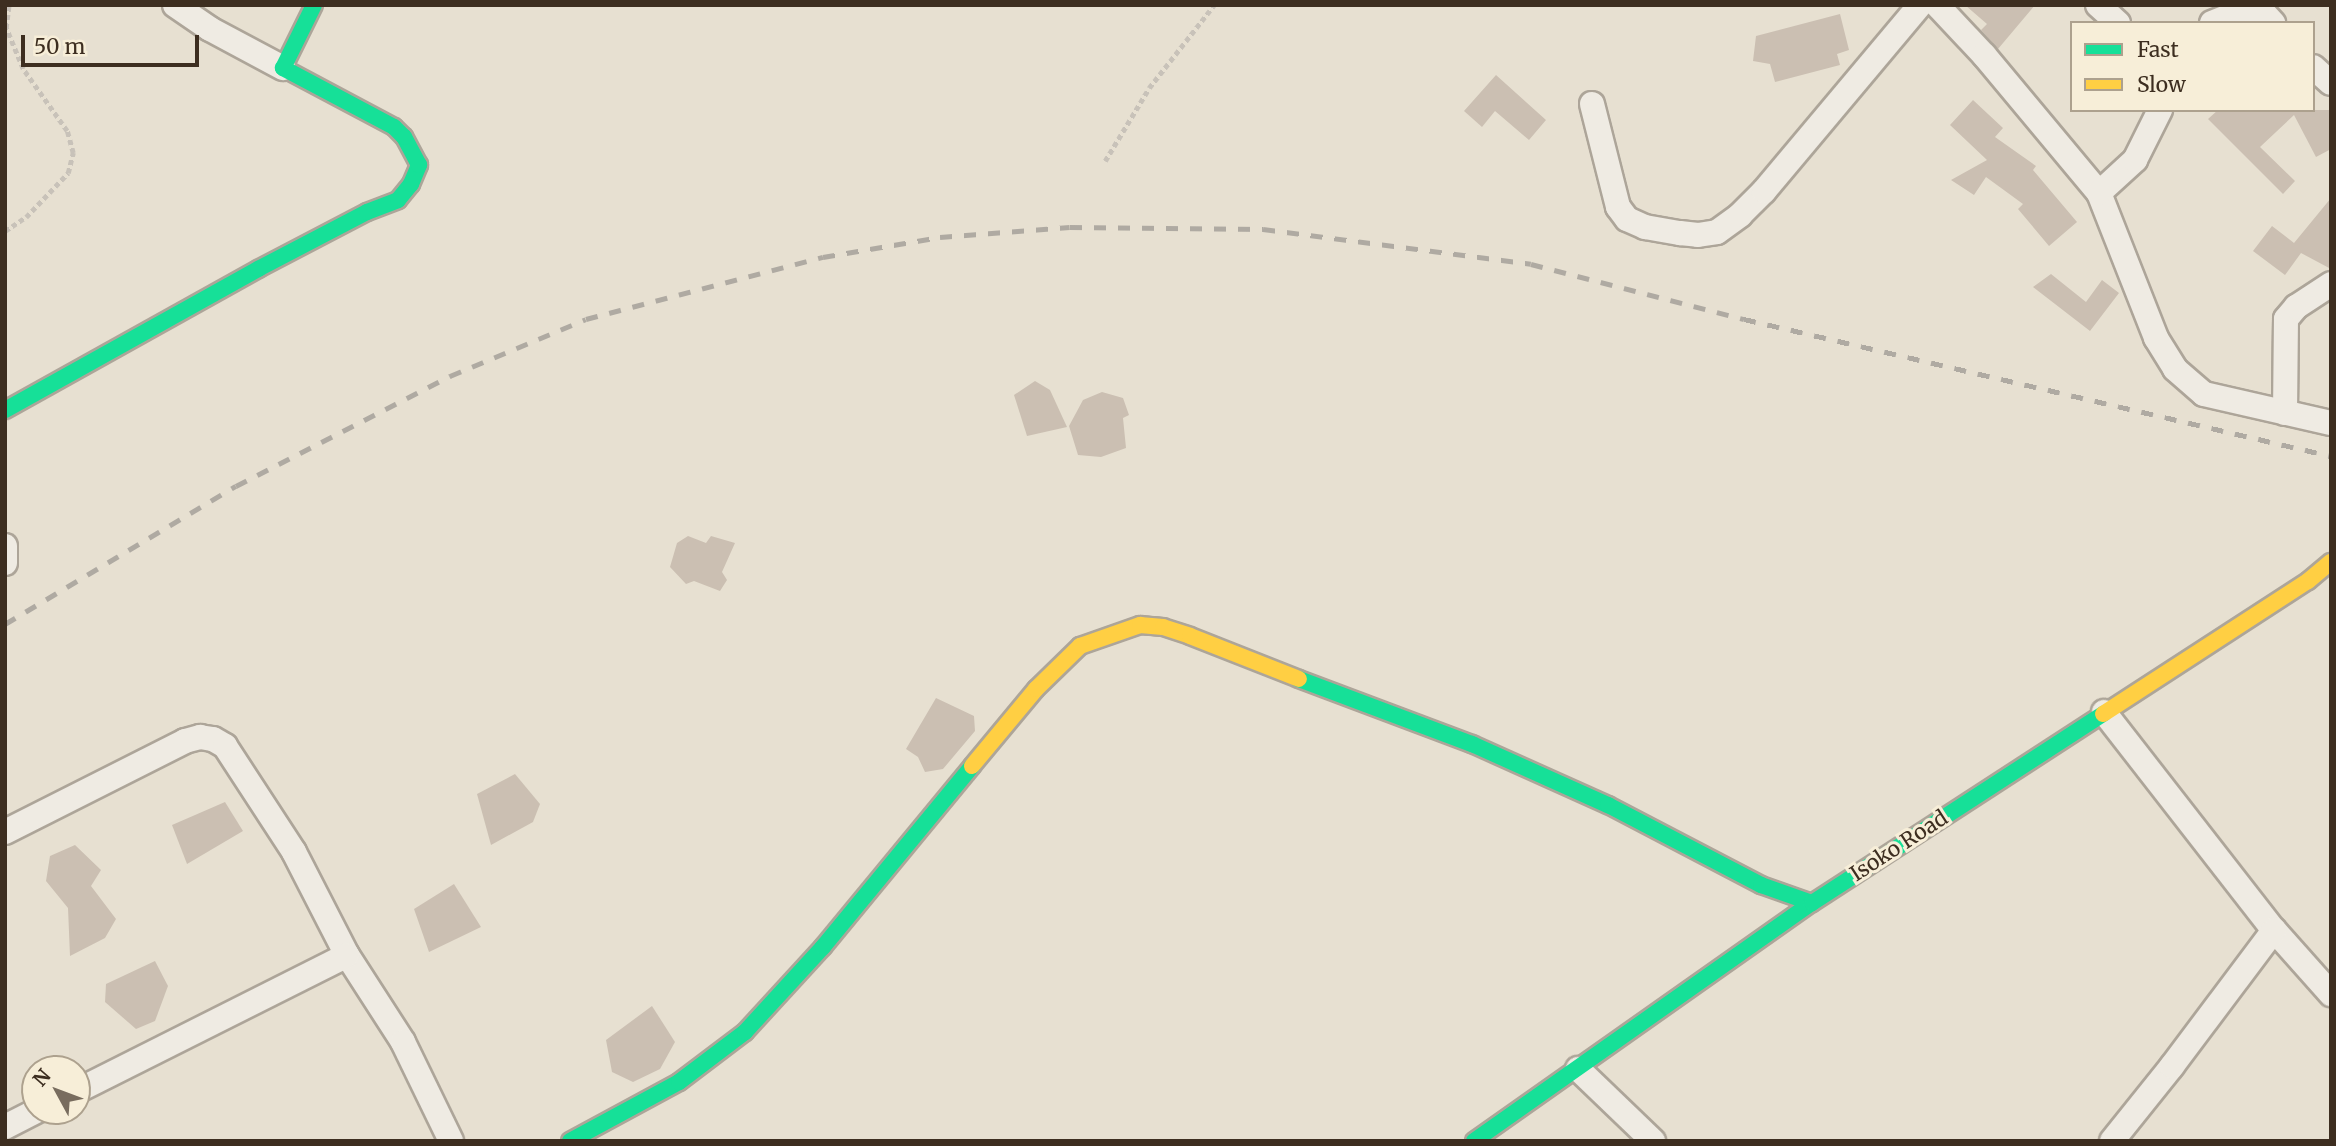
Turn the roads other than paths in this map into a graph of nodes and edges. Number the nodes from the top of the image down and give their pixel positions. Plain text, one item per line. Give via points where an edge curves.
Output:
1 (175, 5) edge
2 (314, 5) edge
3 (1920, 5) edge
4 (1937, 5) edge
5 (2098, 5) edge
6 (2116, 21) edge
7 (2216, 21) edge
8 (2271, 21) edge
9 (283, 68) junction
10 (2315, 68) edge
11 (2331, 83) edge
12 (1592, 104) dead end
13 (2160, 112) edge
14 (2099, 192) junction
15 (2331, 284) edge
16 (5, 410) edge
17 (2285, 413) junction
18 (2331, 423) edge
19 (5, 546) edge
20 (2331, 562) edge
21 (5, 563) edge
22 (2104, 712) junction
23 (5, 832) edge
24 (1812, 903) junction
25 (2274, 930) junction
26 (347, 955) junction
27 (2331, 994) edge
28 (1578, 1069) junction
29 (91, 1084) edge
30 (21, 1119) edge
31 (5, 1127) edge
32 (451, 1141) edge
33 (570, 1141) edge
34 (1474, 1141) edge
35 (1653, 1141) edge
36 (2112, 1141) edge

1 - 9 street
2 - 9 street
3 - 12 street via 1764,191 1717,232 1689,234 1645,227 1627,219 1618,207
4 - 14 street
5 - 6 street
7 - 8 street via 2245,10 2261,10
9 - 16 street via 394,127 404,137 419,165 398,200 258,269
10 - 11 street
13 - 14 street via 2136,160
14 - 17 street via 2156,338 2175,369 2204,394
15 - 17 street via 2286,319
17 - 18 street
19 - 21 street
20 - 22 street, Isoko Road
22 - 24 street, Isoko Road
22 - 25 street
23 - 26 street via 168,749 200,737 213,739 225,746 294,852
24 - 28 street, Isoko Road
24 - 33 street via 1761,885 1608,805 1472,744 1190,636 1140,625 1080,646 1036,689 823,947 745,1032 679,1082
25 - 27 street
25 - 36 street
26 - 29 street
26 - 32 street via 403,1042
28 - 34 street, Isoko Road
28 - 35 street
30 - 31 street

